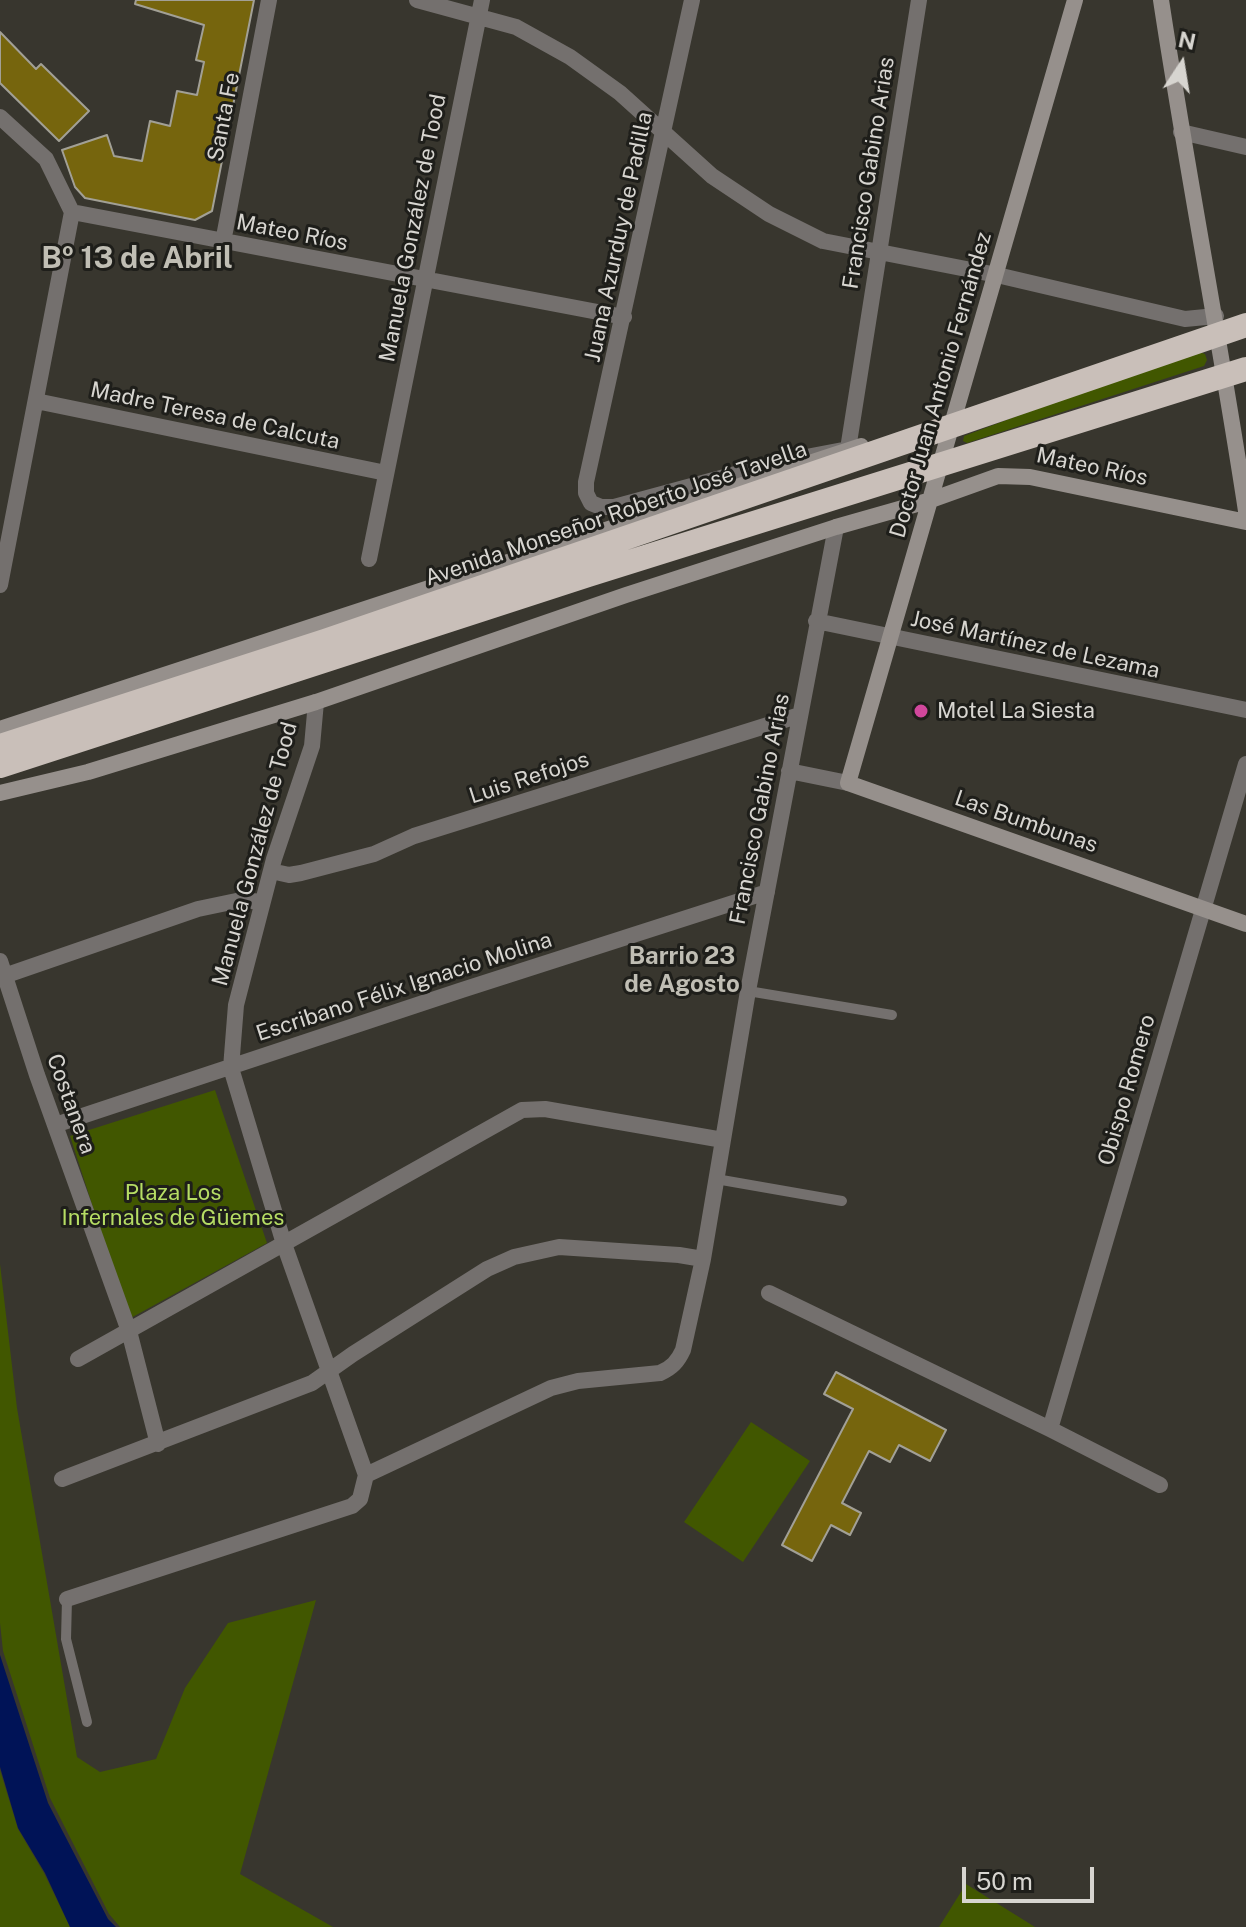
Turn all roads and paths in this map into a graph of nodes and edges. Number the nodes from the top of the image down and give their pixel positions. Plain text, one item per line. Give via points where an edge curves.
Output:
1 (269, 0) edge
2 (417, 0) edge
3 (692, 0) edge
4 (919, 0) edge
5 (1075, 0) edge
6 (1161, 0) edge
7 (480, 8) edge
8 (0, 117) edge
9 (665, 132) junction
10 (1181, 132) junction
11 (1246, 147) edge
12 (72, 212) junction
13 (223, 242) junction
14 (879, 251) junction
15 (997, 275) junction
16 (425, 280) junction
17 (624, 317) junction
18 (1246, 325) edge
19 (1217, 326) junction
20 (1236, 372) edge
21 (36, 401) junction
22 (952, 427) junction
23 (848, 449) junction
24 (942, 463) junction
25 (386, 473) junction
26 (931, 500) junction
27 (1246, 511) edge
28 (1246, 522) edge
29 (836, 527) junction
30 (369, 559) dead end
31 (0, 585) edge
32 (816, 621) junction
33 (889, 637) junction
34 (316, 702) junction
35 (1246, 710) edge
36 (800, 715) junction
37 (0, 729) edge
38 (0, 746) edge
39 (1246, 764) edge
40 (0, 766) edge
41 (789, 771) junction
42 (848, 783) junction
43 (0, 793) edge
44 (271, 871) junction
45 (767, 892) junction
46 (262, 902) junction
47 (1203, 908) junction
48 (1246, 924) edge
49 (2, 969) edge
50 (748, 991) junction
51 (892, 1015) dead end
52 (231, 1068) junction
53 (55, 1125) junction
54 (723, 1140) junction
55 (716, 1179) junction
56 (842, 1201) dead end
57 (284, 1244) junction
58 (703, 1259) junction
59 (769, 1293) dead end
60 (129, 1331) junction
61 (78, 1359) dead end
62 (331, 1371) junction
63 (1050, 1429) junction
64 (158, 1444) junction
65 (366, 1475) junction
66 (62, 1479) dead end
67 (1160, 1485) dead end
68 (67, 1599) joint
69 (87, 1722) dead end

1 - 13 street, Santa Fe
2 - 7 street
3 - 9 street, Juana Azurduy de Padilla
4 - 14 street, Francisco Gabino Arias
5 - 15 street, Doctor Juan Antonio Fernández
6 - 10 street
7 - 9 street via 570,57
7 - 16 street, Manuela González de Tood
8 - 12 street via 46,159
9 - 14 street via 712,176 769,214 823,241
9 - 17 street, Juana Azurduy de Padilla
10 - 11 street
10 - 19 street
12 - 13 street, Mateo Ríos
12 - 21 street
13 - 16 street, Mateo Ríos
14 - 15 street
14 - 23 street, Francisco Gabino Arias
15 - 19 street
15 - 22 street, Doctor Juan Antonio Fernández
16 - 17 street, Mateo Ríos
16 - 25 street, Manuela González de Tood
17 - 23 street, Juana Azurduy de Padilla via 586,482 591,503 614,507
18 - 19 highway, Avenida Monseñor Roberto José Tavella
19 - 20 street
19 - 22 highway, Avenida Monseñor Roberto José Tavella
20 - 24 highway, Avenida Monseñor Roberto José Tavella
20 - 27 street
21 - 25 street, Madre Teresa de Calcuta
21 - 31 street
22 - 23 street
22 - 24 street, Doctor Juan Antonio Fernández
22 - 38 highway, Avenida Monseñor Roberto José Tavella
23 - 37 street
24 - 26 street, Doctor Juan Antonio Fernández
24 - 40 highway, Avenida Monseñor Roberto José Tavella
25 - 30 street, Manuela González de Tood
26 - 28 street, Mateo Ríos via 1015,475
26 - 29 street, Mateo Ríos
26 - 33 street, Doctor Juan Antonio Fernández
29 - 32 street, Francisco Gabino Arias
29 - 34 street, Mateo Ríos
32 - 33 street, José Martínez de Lezama
32 - 36 street, Francisco Gabino Arias
33 - 35 street, José Martínez de Lezama
33 - 42 street, Doctor Juan Antonio Fernández
34 - 43 street, Mateo Ríos via 88,772
34 - 44 street, Manuela González de Tood via 312,746
36 - 41 street, Francisco Gabino Arias
36 - 44 street, Luis Refojos via 414,836 374,854 289,875
39 - 47 street, Obispo Romero
41 - 42 street, Las Bumbunas
41 - 45 street, Francisco Gabino Arias
42 - 47 street, Las Bumbunas
44 - 46 street, Manuela González de Tood
45 - 50 street, Francisco Gabino Arias
45 - 52 street, Escribano Félix Ignacio Molina
46 - 49 street via 241,900 198,909
46 - 52 street, Manuela González de Tood via 236,1005
47 - 48 street, Las Bumbunas
47 - 63 street, Obispo Romero
49 - 53 street, Costanera
50 - 51 lane
50 - 54 street, Francisco Gabino Arias
52 - 53 street, Escribano Félix Ignacio Molina
52 - 57 street, Manuela González de Tood
53 - 60 street, Costanera
54 - 55 street, Francisco Gabino Arias
54 - 57 street via 545,1109 522,1110
55 - 56 lane
55 - 58 street, Francisco Gabino Arias
57 - 60 street
57 - 62 street, Manuela González de Tood
58 - 62 street via 559,1247 514,1257 487,1269
58 - 65 street, Francisco Gabino Arias via 683,1350 675,1364 660,1373 563,1384
59 - 63 street
60 - 61 street
60 - 64 street, Costanera
62 - 64 street
62 - 65 street, Manuela González de Tood
63 - 67 street
64 - 66 street
65 - 68 street via 360,1499 352,1506
68 - 69 lane via 66,1639

